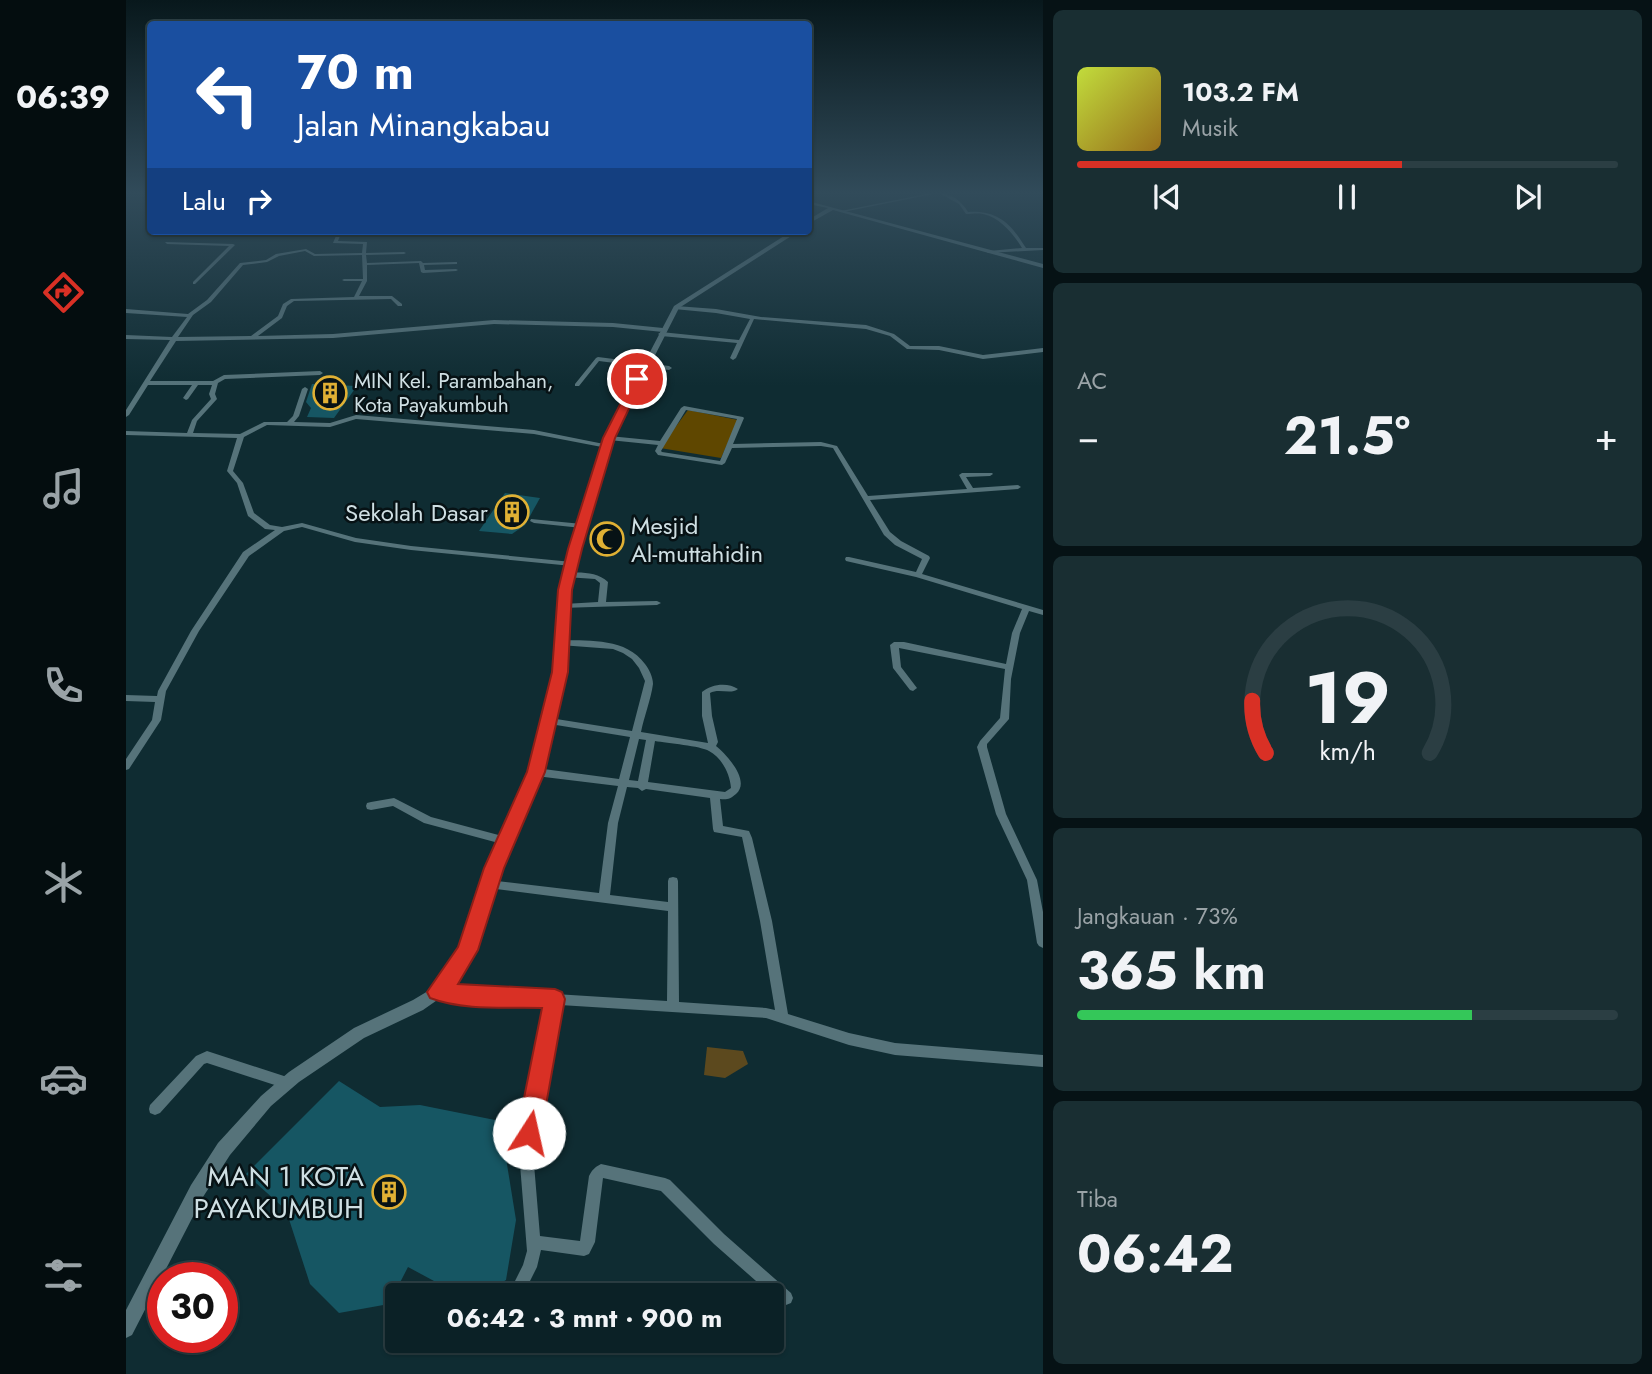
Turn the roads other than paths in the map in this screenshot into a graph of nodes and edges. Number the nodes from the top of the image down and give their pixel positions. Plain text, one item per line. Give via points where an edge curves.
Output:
1 (220, 258) edge
2 (273, 258) edge
3 (364, 258) edge
4 (754, 258) edge
5 (1015, 258) edge
6 (403, 262) junction
7 (386, 263) junction
8 (364, 264) junction
9 (1043, 266) edge
10 (423, 269) junction
11 (402, 272) dead end
12 (385, 273) dead end
13 (344, 280) dead end
14 (365, 280) junction
15 (195, 283) dead end
16 (355, 298) junction
17 (400, 304) dead end
18 (676, 308) junction
19 (126, 311) edge
20 (190, 314) junction
21 (753, 317) junction
22 (662, 332) junction
23 (126, 337) edge
24 (252, 338) junction
25 (174, 339) junction
26 (741, 342) junction
27 (1043, 349) edge
28 (733, 358) dead end
29 (645, 365) junction
30 (669, 368) dead end
31 (320, 373) dead end
32 (148, 383) junction
33 (196, 383) junction
34 (215, 383) junction
35 (577, 386) dead end
36 (306, 389) dead end
37 (186, 398) dead end
38 (126, 415) edge
39 (289, 424) junction
40 (126, 433) edge
41 (190, 434) junction
42 (241, 436) junction
43 (608, 442) junction
44 (662, 443) junction
45 (731, 446) junction
46 (990, 474) dead end
47 (1018, 487) dead end
48 (971, 490) junction
49 (865, 498) junction
50 (534, 521) dead end
51 (582, 526) junction
52 (282, 529) junction
53 (849, 559) dead end
54 (570, 569) junction
55 (918, 575) junction
56 (657, 603) dead end
57 (602, 605) junction
58 (565, 606) junction
59 (1027, 608) junction
60 (1043, 613) edge
61 (563, 643) junction
62 (1009, 667) junction
63 (913, 688) dead end
64 (734, 689) dead end
65 (126, 698) edge
66 (159, 699) junction
67 (550, 721) junction
68 (633, 735) junction
69 (651, 738) junction
70 (710, 747) junction
71 (126, 767) edge
72 (536, 772) junction
73 (621, 784) junction
74 (642, 787) junction
75 (715, 796) junction
76 (371, 806) dead end
77 (506, 841) junction
78 (673, 881) dead end
79 (488, 884) junction
80 (604, 898) junction
81 (673, 907) junction
82 (1043, 943) edge
83 (438, 992) junction
84 (555, 999) junction
85 (673, 1006) junction
86 (782, 1017) junction
87 (1043, 1061) edge
88 (287, 1083) junction
89 (155, 1110) dead end
90 (534, 1242) junction
91 (521, 1283) edge
92 (786, 1298) dead end
93 (126, 1329) edge

1 - 15 street
2 - 20 street via 242,264 209,301
3 - 8 street
4 - 18 street
5 - 9 street
6 - 7 street
6 - 10 street via 421,262
6 - 11 street
7 - 8 street
7 - 12 street
8 - 14 street
10 - 10 street via 456,267 440,273
13 - 14 street
14 - 16 street
16 - 17 street via 390,297
16 - 24 street via 293,300 280,317
18 - 21 street
18 - 22 street
19 - 20 street
20 - 25 street
21 - 26 street
21 - 27 street via 866,327 890,334 909,348 939,348 983,357
22 - 24 street via 613,325 494,322
22 - 26 street
22 - 29 street
23 - 25 street
24 - 25 street
25 - 32 street
26 - 28 street
29 - 30 street
29 - 35 street via 598,359
29 - 43 street
31 - 34 street via 224,376
32 - 33 street
32 - 38 street
33 - 34 street
33 - 37 street
34 - 41 street via 213,401 194,421
36 - 39 street
39 - 42 street via 266,424
39 - 43 street via 330,425 356,416
40 - 41 street
41 - 42 street
42 - 52 street via 231,475 257,520
43 - 44 street
43 - 51 street
44 - 45 street via 660,454 720,463
44 - 45 street via 682,409 688,408 740,416
45 - 49 street via 832,445
46 - 48 street via 962,475
47 - 48 street
48 - 49 street
49 - 55 street via 889,537 926,558
50 - 51 street
51 - 54 street
52 - 54 street via 303,525 355,540 526,557
52 - 66 street via 246,554 195,631
53 - 55 street
54 - 57 street via 604,582
54 - 58 street
55 - 59 street
56 - 57 street
57 - 58 street
58 - 61 street
59 - 60 street
59 - 62 street
61 - 67 street
61 - 68 street via 615,646 638,659 649,681
62 - 63 street via 894,645 897,668
62 - 82 street via 1004,719 982,747 1000,814 1032,880
64 - 70 street via 706,692
65 - 66 street
66 - 71 street via 156,720
67 - 68 street
67 - 72 street
68 - 69 street
68 - 73 street
69 - 70 street
69 - 74 street
70 - 75 street via 730,767 736,781 733,793
72 - 73 street
72 - 77 street
73 - 74 street
73 - 80 street
74 - 75 street
75 - 86 street via 718,828 747,838
76 - 77 street via 394,802 428,820
77 - 79 street
78 - 81 street
79 - 80 street
79 - 83 street via 468,950
80 - 81 street
81 - 85 street
83 - 84 street
83 - 88 street via 359,1033
84 - 85 street
84 - 90 street via 526,1152
85 - 86 street
86 - 87 street via 895,1049
88 - 89 street via 207,1057
88 - 93 street via 224,1149
90 - 91 street via 530,1267
90 - 92 street via 579,1250 586,1246 601,1171 656,1182 665,1185

